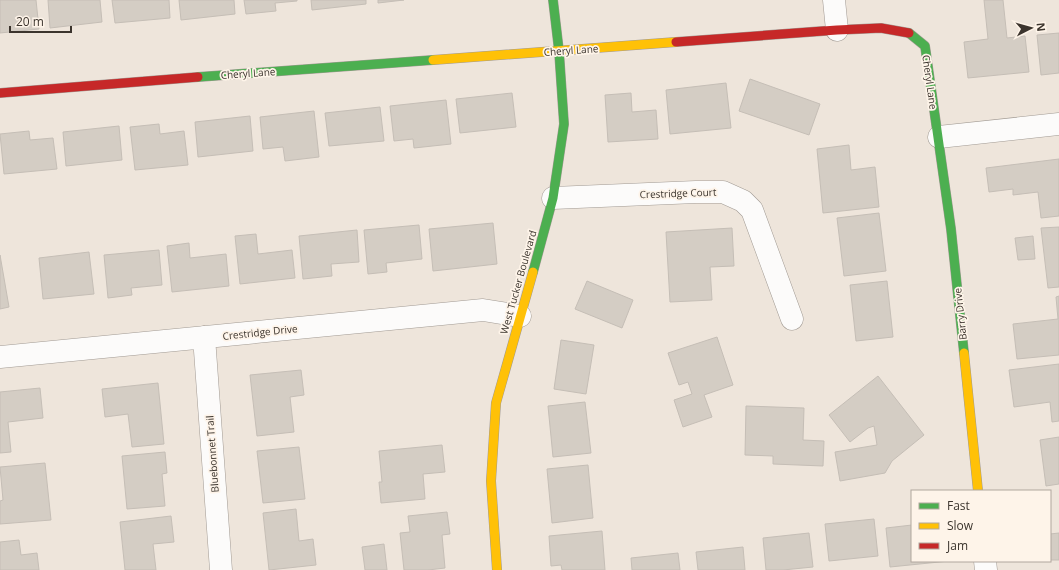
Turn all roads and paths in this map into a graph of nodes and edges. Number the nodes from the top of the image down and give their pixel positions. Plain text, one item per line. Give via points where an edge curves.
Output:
1 (553, 0) edge
2 (834, 0) edge
3 (836, 30) junction
4 (559, 51) junction
5 (0, 93) edge
6 (1059, 124) edge
7 (939, 137) junction
8 (553, 198) junction
9 (520, 316) junction
10 (792, 319) dead end
11 (204, 337) junction
12 (0, 357) edge
13 (978, 490) edge
14 (221, 570) edge
15 (497, 570) edge

1 - 4 street, West Tucker Boulevard
2 - 3 street
3 - 4 street, Cheryl Lane
3 - 7 street, Cheryl Lane via 880,28 910,33 925,46
4 - 5 street, Cheryl Lane
4 - 8 street, West Tucker Boulevard via 564,124
6 - 7 street
7 - 13 street, Barry Drive
8 - 9 street, West Tucker Boulevard
8 - 10 street, Crestridge Court via 723,192 743,201 752,210
9 - 11 street, Crestridge Drive via 483,310
9 - 15 street, West Tucker Boulevard via 496,403 491,481
11 - 12 street, Crestridge Drive
11 - 14 street, Bluebonnet Trail

